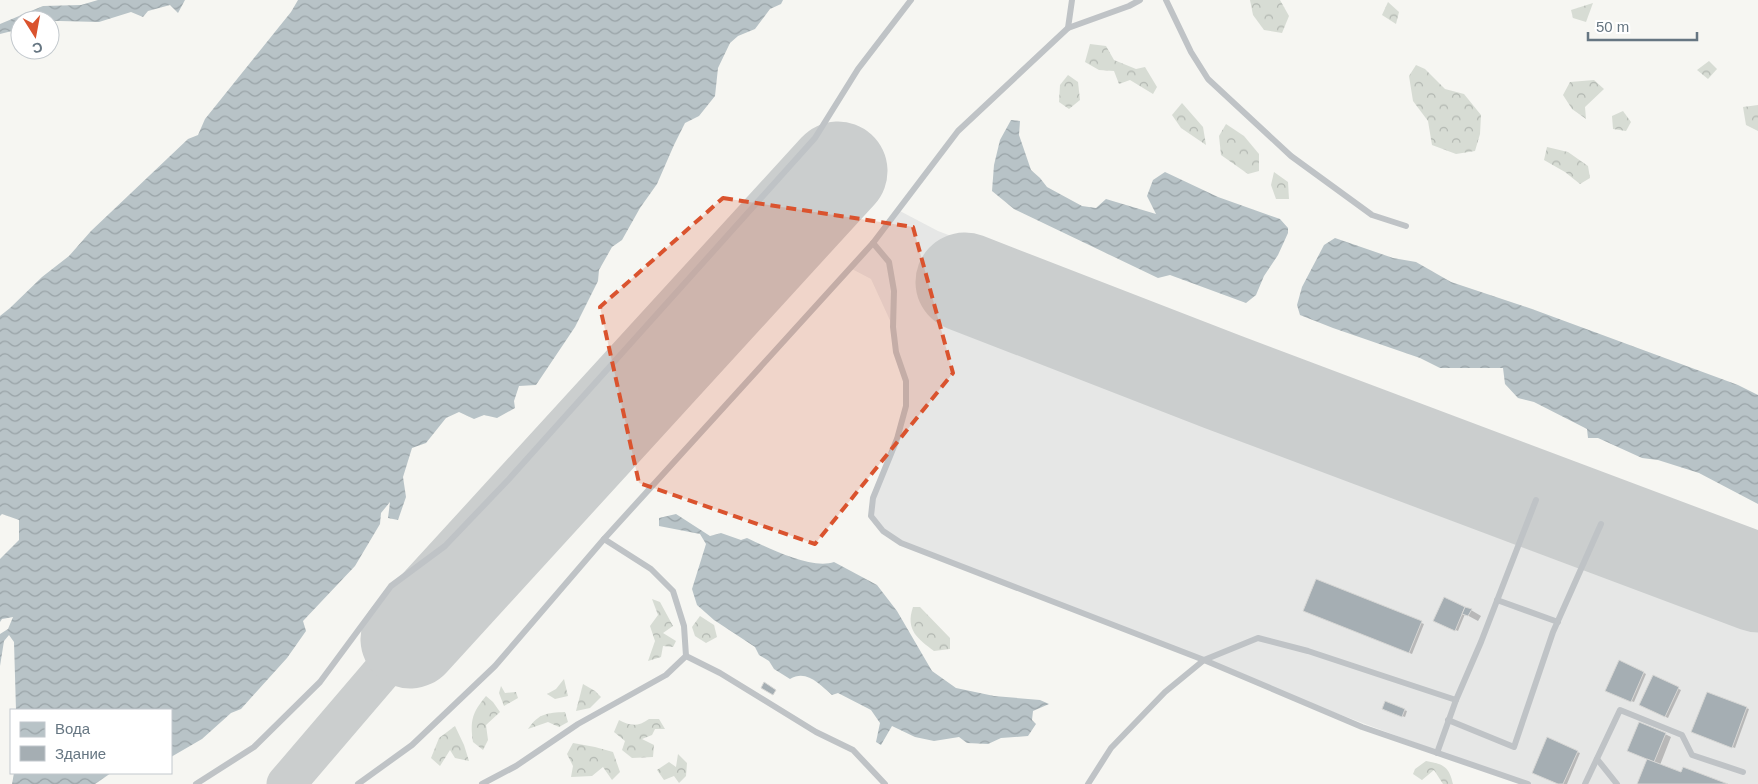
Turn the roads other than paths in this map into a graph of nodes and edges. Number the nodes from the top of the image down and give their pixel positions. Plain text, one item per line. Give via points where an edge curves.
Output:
1 (911, 0) edge
2 (1072, 0) edge
3 (1140, 0) edge
4 (1166, 0) edge
5 (1068, 28) junction
6 (1406, 226) dead end
7 (873, 243) junction
8 (1536, 500) dead end
9 (1600, 524) dead end
10 (604, 539) junction
11 (1497, 600) junction
12 (1558, 622) junction
13 (686, 656) junction
14 (1204, 660) junction
15 (1456, 700) junction
16 (1448, 720) junction
17 (1437, 753) junction
18 (1597, 759) junction
19 (1743, 772) dead end
20 (196, 784) edge
21 (358, 784) edge
22 (482, 784) edge
23 (885, 784) edge
24 (1088, 784) edge
25 (1528, 784) edge
26 (1585, 784) edge
27 (1617, 784) edge

1 - 20 lane via 858,69 815,138 509,479 445,546 391,586 320,682 254,747
2 - 5 lane
3 - 5 lane
4 - 6 lane via 1208,79 1291,156 1372,215
5 - 7 lane via 958,131
7 - 10 lane
7 - 14 lane via 888,262 894,291 893,326 896,352 906,381 906,406 897,439 873,498 871,516 883,531 901,544
8 - 11 lane
9 - 12 lane
10 - 13 lane via 651,569 673,591 684,626
10 - 21 lane via 495,666 412,745
11 - 12 lane
11 - 15 lane
12 - 16 lane via 1514,747
13 - 22 lane via 666,675 578,724 516,766
13 - 23 lane via 853,750
14 - 15 lane via 1258,638 1308,651
14 - 17 lane via 1362,727
14 - 24 lane via 1166,692 1112,748
15 - 16 lane
16 - 17 lane
17 - 25 lane
18 - 19 lane via 1620,710 1682,735 1692,755
18 - 26 lane
18 - 27 lane

